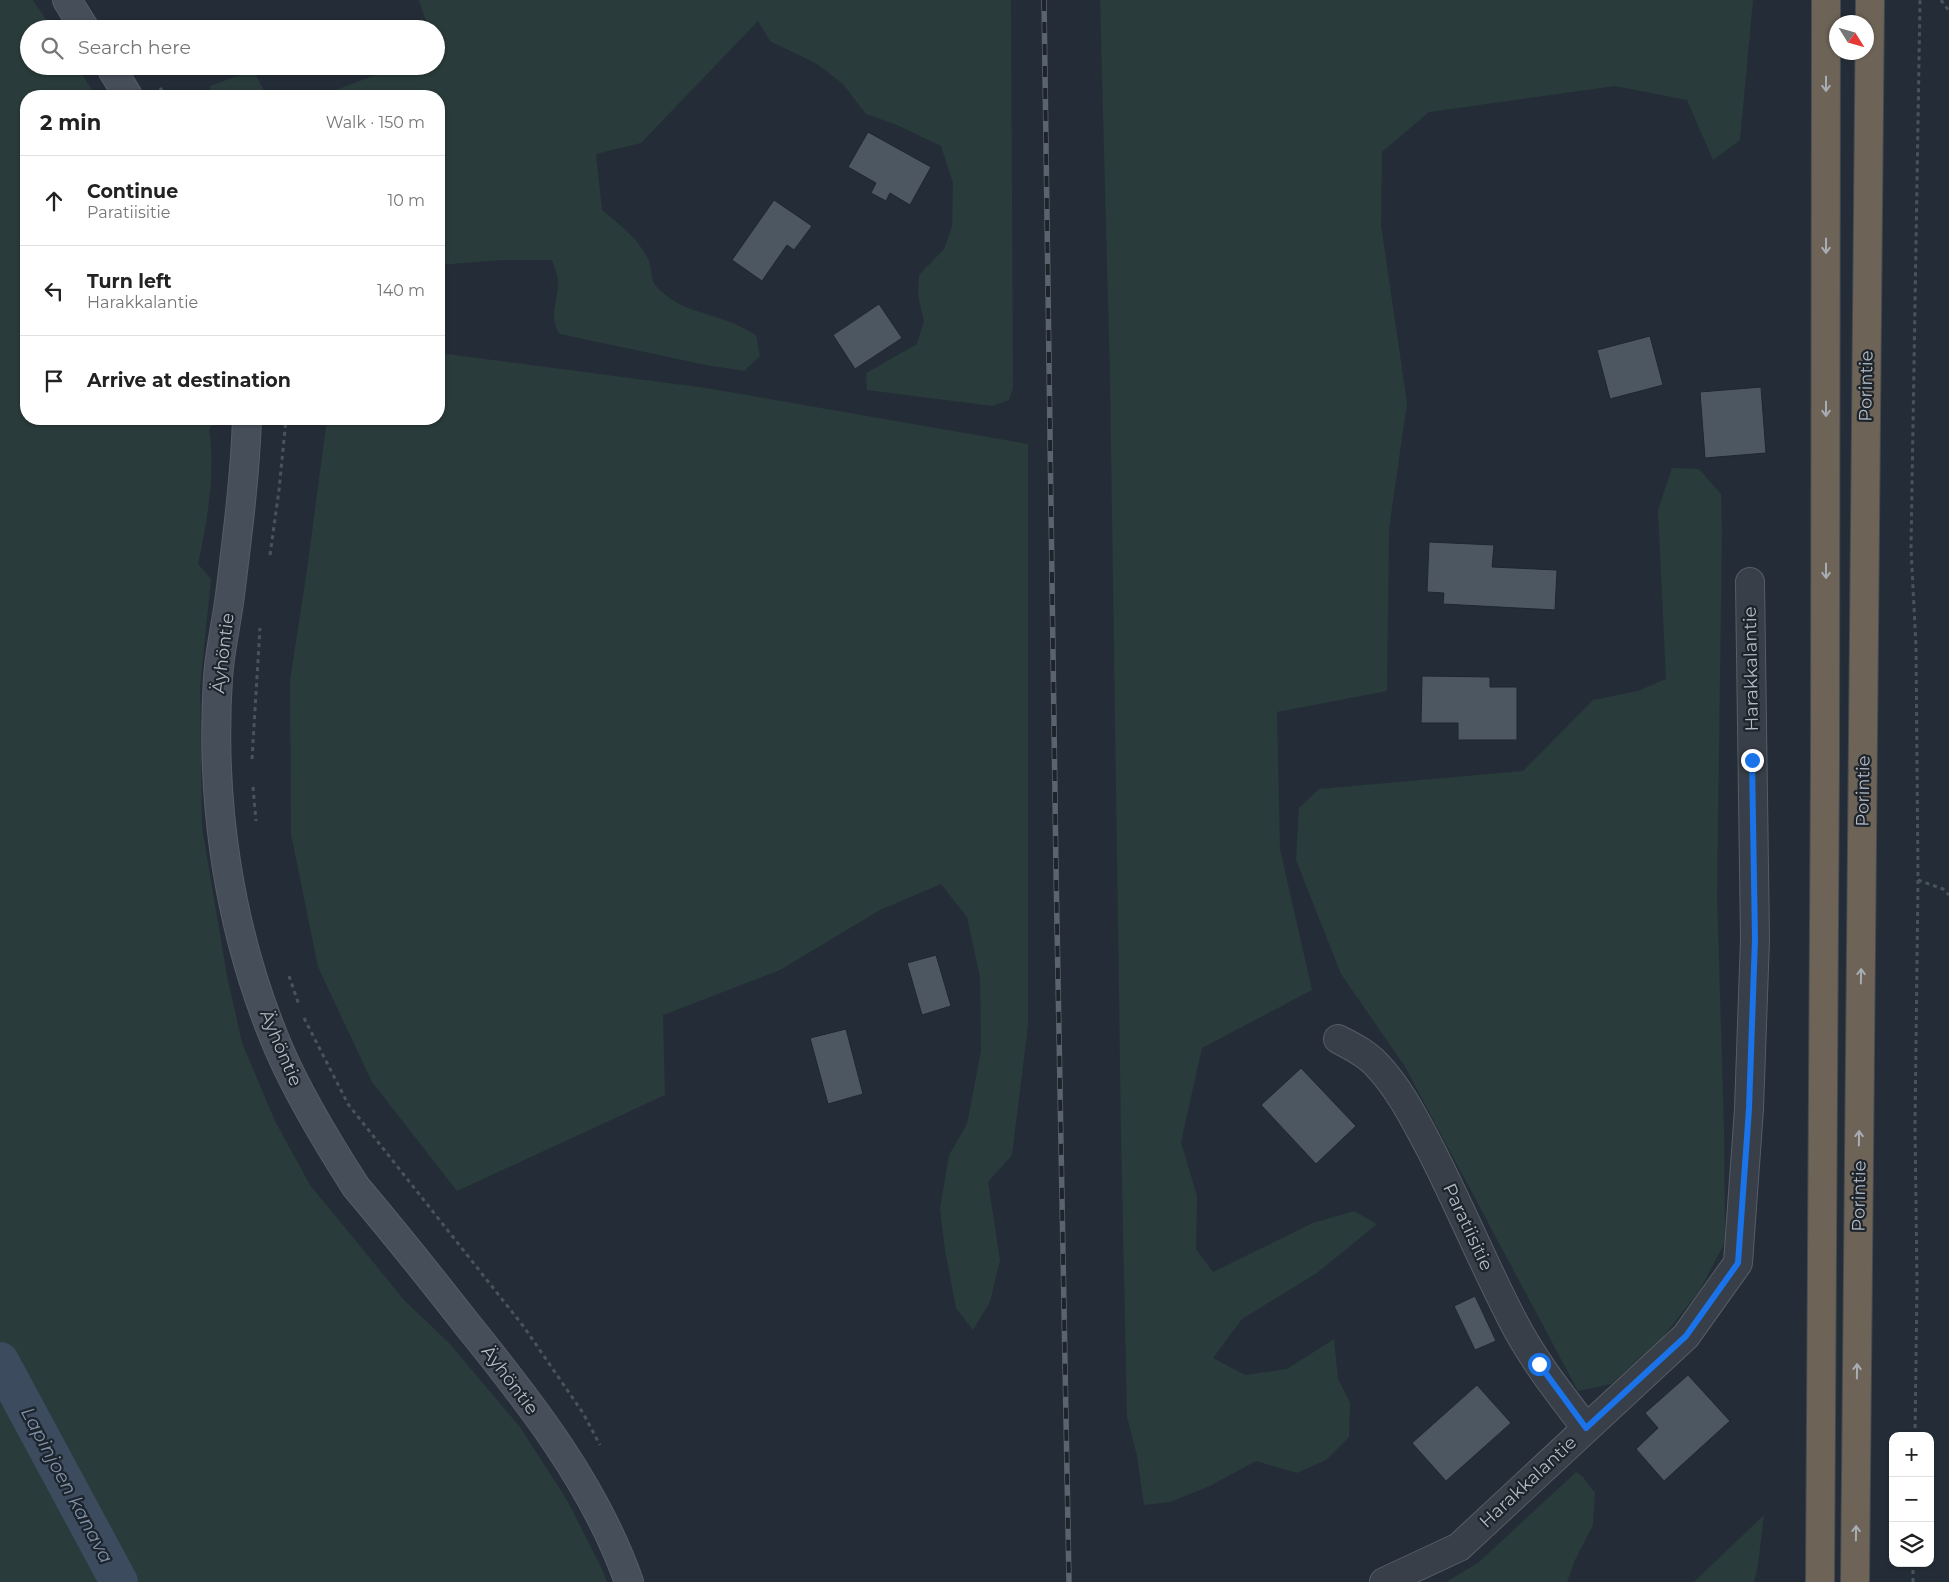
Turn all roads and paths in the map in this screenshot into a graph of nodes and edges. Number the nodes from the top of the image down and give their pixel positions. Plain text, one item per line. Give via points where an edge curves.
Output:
1 (67, 0) edge
2 (1826, 0) edge
3 (1870, 0) edge
4 (1920, 0) edge
5 (1941, 0) edge
6 (1949, 11) edge
7 (80, 20) edge
8 (115, 75) edge
9 (124, 90) edge
10 (247, 425) edge
11 (285, 425) edge
12 (270, 556) dead end
13 (1750, 582) dead end
14 (261, 622) dead end
15 (252, 764) dead end
16 (253, 782) dead end
17 (257, 829) dead end
18 (1918, 880) junction
19 (1949, 895) edge
20 (288, 972) dead end
21 (300, 1008) dead end
22 (303, 1016) dead end
23 (1338, 1039) dead end
24 (1586, 1428) junction
25 (1915, 1432) edge
26 (600, 1447) dead end
27 (1913, 1567) edge
28 (629, 1582) edge
29 (1384, 1582) edge
30 (1820, 1582) edge
31 (1856, 1582) edge
32 (1913, 1582) edge

1 - 7 main road
2 -> 30 highway, Porintie
31 -> 3 highway, Porintie
4 - 18 path via 1911,548 1916,647
5 - 6 path
8 - 9 main road
10 - 28 main road, Äyhöntie via 231,587 218,677 216,761 224,852 238,926 258,995 278,1048 333,1152 356,1187 519,1388 588,1494
11 - 12 path
13 - 24 street, Harakkalantie via 1755,939 1749,1109 1738,1263 1686,1336
14 - 15 path
16 - 17 path
18 - 19 path via 1943,889
18 - 25 path
20 - 21 path
22 - 26 path via 348,1104 524,1327 583,1413
23 - 24 street, Paratiisitie via 1375,1063 1394,1084 1452,1192 1514,1323 1548,1379
24 - 29 street, Harakkalantie via 1459,1547
27 - 32 path

